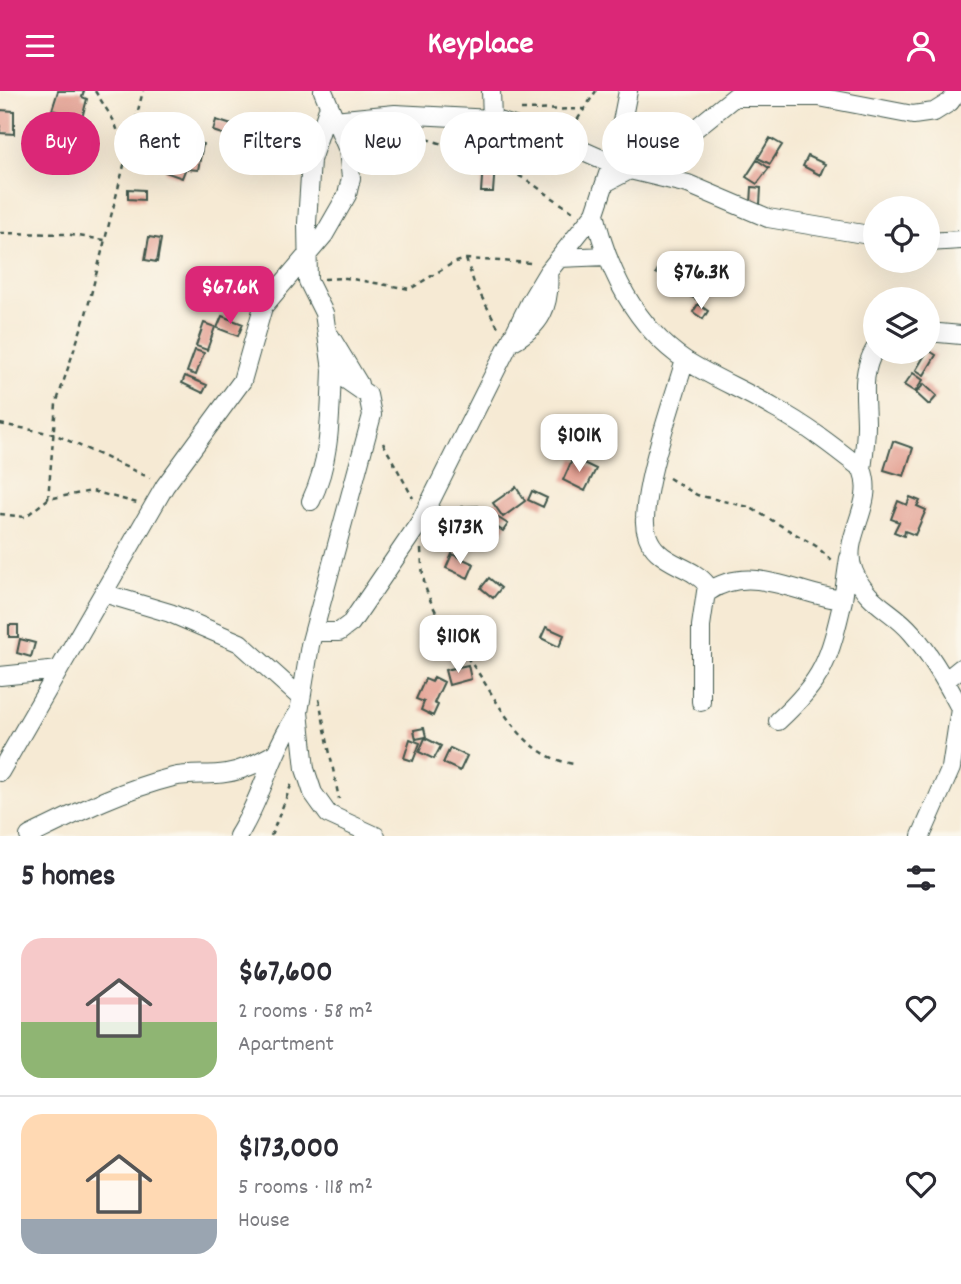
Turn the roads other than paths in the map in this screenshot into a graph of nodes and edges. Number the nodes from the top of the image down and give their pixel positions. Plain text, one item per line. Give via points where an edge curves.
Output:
1 (491, 91) edge
2 (628, 91) edge
3 (958, 91) edge
4 (739, 94) edge
5 (328, 105) edge
6 (495, 112) edge
7 (624, 112) edge
8 (440, 116) edge
9 (704, 122) edge
10 (609, 175) edge
11 (624, 175) edge
12 (650, 175) edge
13 (607, 182) junction
14 (592, 218) junction
15 (863, 234) edge
16 (961, 240) edge
17 (940, 241) edge
18 (309, 255) junction
19 (607, 256) junction
20 (554, 265) junction
21 (327, 329) junction
22 (940, 333) edge
23 (961, 335) edge
24 (685, 360) junction
25 (867, 364) edge
26 (332, 370) junction
27 (363, 390) junction
28 (862, 469) junction
29 (311, 501) dead end
30 (849, 558) junction
31 (708, 592) junction
32 (103, 593) junction
33 (843, 600) junction
34 (315, 632) junction
35 (961, 668) edge
36 (59, 670) junction
37 (0, 676) edge
38 (945, 681) junction
39 (306, 700) junction
40 (701, 702) dead end
41 (961, 709) edge
42 (778, 721) dead end
43 (276, 753) junction
44 (0, 772) edge
45 (29, 836) edge
46 (237, 836) edge
47 (375, 836) edge
48 (921, 836) edge

1 - 6 street
2 - 7 street
3 - 4 street via 934,112 913,115 819,97
4 - 9 street
5 - 8 street
5 - 18 street via 318,131 307,193
5 - 18 street via 348,150 351,178 337,215
10 - 13 street
11 - 13 street
12 - 15 street via 696,187 768,218
13 - 14 street
14 - 19 street
14 - 20 street
16 - 17 street
18 - 21 street via 309,281
18 - 32 street via 264,307 242,381 161,493
19 - 20 street
19 - 24 street via 640,316
20 - 34 street via 420,522 346,629
21 - 26 street
21 - 27 street
22 - 23 street
24 - 28 street via 786,415
24 - 31 street via 644,520 648,539 658,553 702,577
25 - 28 street
26 - 27 street
26 - 29 street via 326,457
27 - 34 street via 371,401 372,415
28 - 30 street via 865,505
30 - 33 street
30 - 38 street via 868,598 911,632
31 - 33 street via 730,581 757,578
31 - 40 street via 702,611
32 - 36 street
32 - 39 street via 170,613 240,643
33 - 42 street via 823,672 806,696
34 - 39 street
35 - 38 street
36 - 37 street
36 - 44 street
38 - 41 street
39 - 43 street
39 - 47 street via 305,769 313,793 328,814
41 - 48 street via 950,768
43 - 45 street via 250,767 176,776 137,787 97,801
43 - 46 street via 258,801

